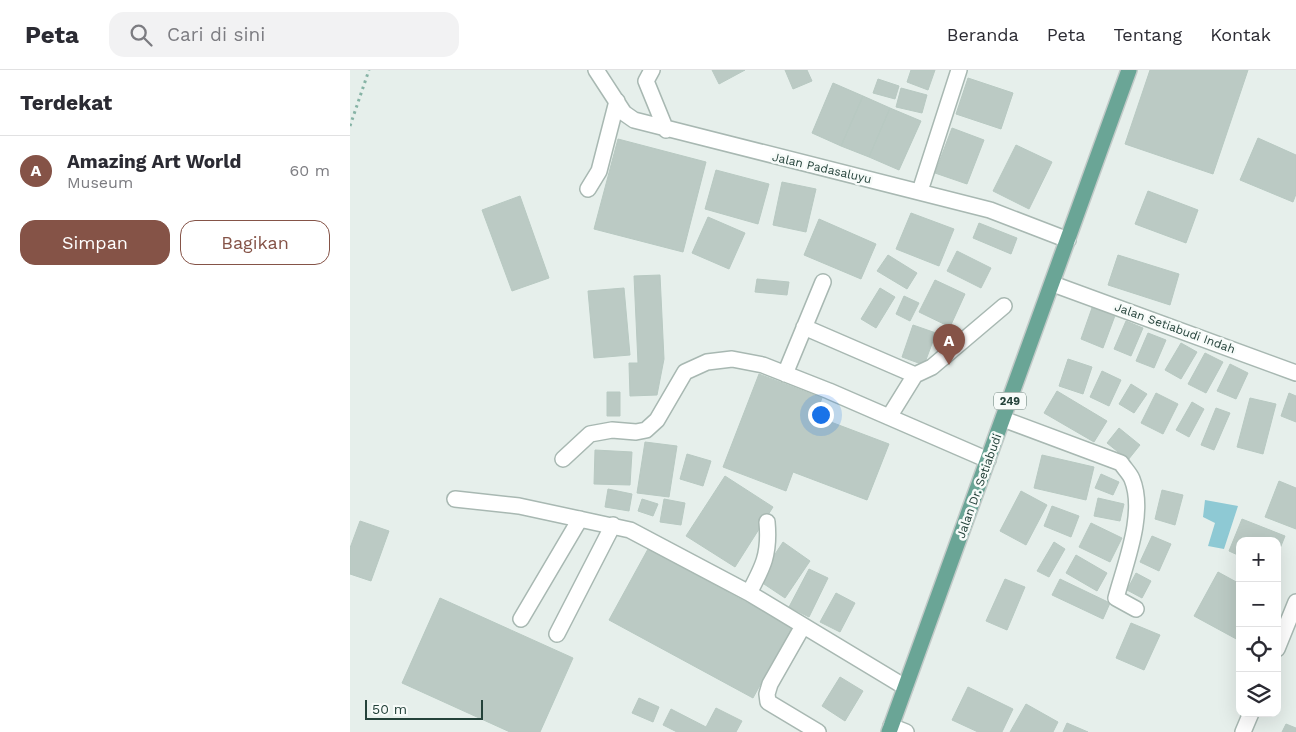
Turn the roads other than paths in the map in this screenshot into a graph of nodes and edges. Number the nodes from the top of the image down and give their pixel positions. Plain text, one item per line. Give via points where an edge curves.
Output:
1 (596, 70) edge
2 (652, 70) edge
3 (959, 70) edge
4 (1129, 70) edge
5 (617, 101) junction
6 (666, 130) junction
7 (588, 189) dead end
8 (920, 191) junction
9 (1068, 240) junction
10 (823, 282) dead end
11 (1053, 284) junction
12 (1004, 306) dead end
13 (804, 327) junction
14 (1296, 373) edge
15 (785, 374) junction
16 (915, 375) junction
17 (889, 417) junction
18 (1003, 419) junction
19 (563, 459) dead end
20 (988, 460) junction
21 (455, 499) dead end
22 (580, 519) junction
23 (767, 522) dead end
24 (613, 526) junction
25 (749, 593) junction
26 (1296, 602) edge
27 (1136, 609) dead end
28 (521, 619) dead end
29 (803, 626) junction
30 (557, 634) dead end
31 (1281, 638) edge
32 (905, 687) junction
33 (1249, 717) edge
34 (890, 729) edge
35 (818, 732) edge
36 (906, 732) edge
37 (1243, 732) edge

1 - 5 street, Jalan Padasaluyu
2 - 6 street via 646,81
3 - 8 street
4 - 9 main road, Jalan Dr. Setiabudi / 249
5 - 6 street, Jalan Padasaluyu via 624,113 634,120
5 - 7 street via 599,171
6 - 8 street, Jalan Padasaluyu
8 - 9 street, Jalan Padasaluyu via 990,210
9 - 11 main road, Jalan Dr. Setiabudi / 249
10 - 13 street
11 - 14 street, Jalan Setiabudi Indah
11 - 18 main road, Jalan Dr. Setiabudi / 249
12 - 16 street via 932,367
13 - 15 street
13 - 16 street
15 - 17 street
15 - 19 street via 763,365 732,359 707,362 685,372 657,420 646,430 590,434
16 - 17 street
17 - 20 street
18 - 20 main road, Jalan Dr. Setiabudi / 249
18 - 27 street via 1121,464 1127,472 1132,480 1136,506 1134,534 1116,598
20 - 32 main road, Jalan Dr. Setiabudi / 249
21 - 22 street via 519,506
22 - 24 street
22 - 28 street
23 - 25 street via 765,562
24 - 25 street via 641,534
24 - 30 street
25 - 29 street
26 - 31 street
29 - 32 street
29 - 35 street via 770,684 768,702
32 - 34 main road, Jalan Dr. Setiabudi / 249
33 - 37 street
34 - 36 street

